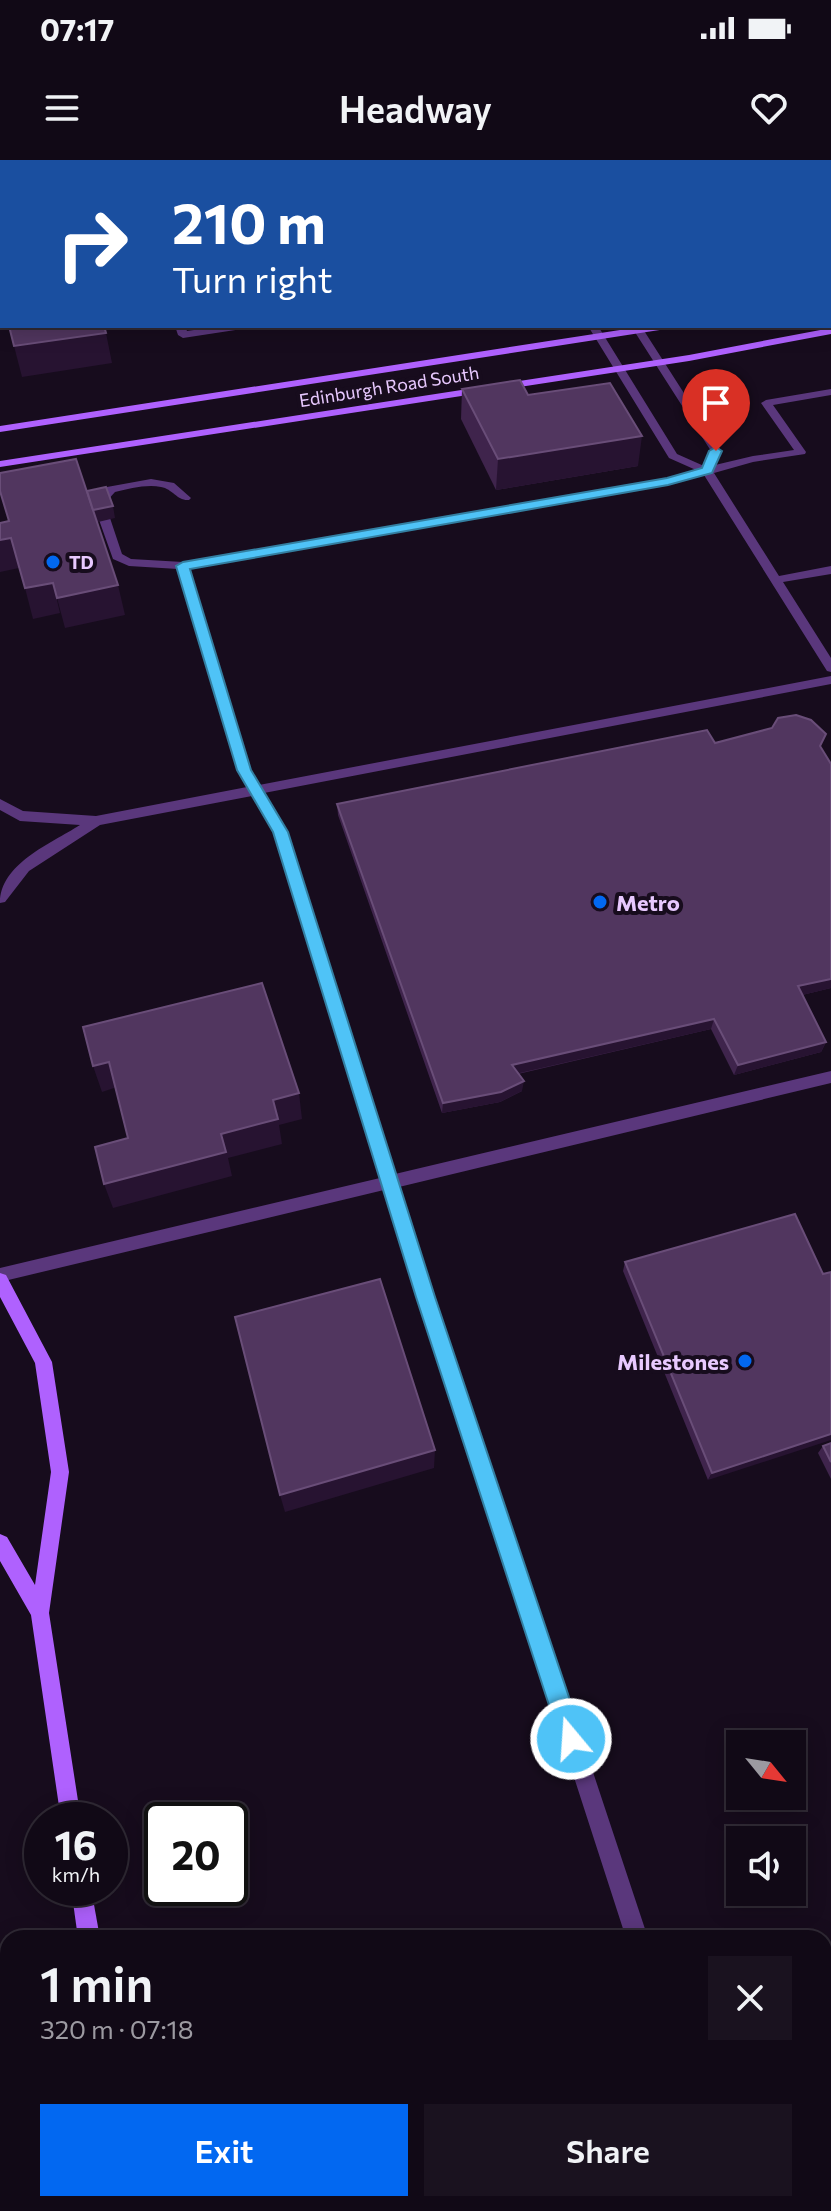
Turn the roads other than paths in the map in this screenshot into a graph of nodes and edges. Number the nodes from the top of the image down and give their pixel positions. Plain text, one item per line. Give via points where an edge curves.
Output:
1 (181, 328) edge
2 (229, 328) edge
3 (638, 328) edge
4 (596, 331) edge
5 (831, 331) edge
6 (659, 363) junction
7 (619, 369) junction
8 (831, 392) edge
9 (0, 429) edge
10 (0, 464) edge
11 (707, 471) junction
12 (185, 498) dead end
13 (183, 566) junction
14 (831, 570) edge
15 (776, 580) junction
16 (831, 668) edge
17 (831, 680) edge
18 (256, 790) junction
19 (0, 804) edge
20 (96, 821) junction
21 (0, 898) edge
22 (831, 1077) edge
23 (388, 1181) junction
24 (0, 1277) edge
25 (0, 1543) edge
26 (40, 1613) junction
27 (68, 1802) edge
28 (84, 1906) edge
29 (88, 1930) edge
30 (634, 1930) edge

1 - 2 lane via 183,335
3 - 4 main road, Edinburgh Road South
3 - 6 lane
4 - 7 lane
4 - 9 main road, Edinburgh Road South
5 - 6 main road, Edinburgh Road South
6 - 7 main road, Edinburgh Road South
6 - 11 lane via 716,451
7 - 10 main road, Edinburgh Road South
7 - 11 lane via 673,456
8 - 11 lane via 766,403 801,452
11 - 13 lane
11 - 15 lane
12 - 13 lane via 178,488 158,482 111,489 99,503 117,556 129,562
13 - 18 lane via 244,770
14 - 15 lane
15 - 16 lane
17 - 18 lane
18 - 20 lane
18 - 23 lane via 280,832
19 - 20 lane via 20,816
20 - 21 lane via 24,867
22 - 23 lane
23 - 24 lane
23 - 30 lane
24 - 26 main road via 43,1362 60,1472
25 - 26 main road
26 - 27 main road
28 - 29 main road

